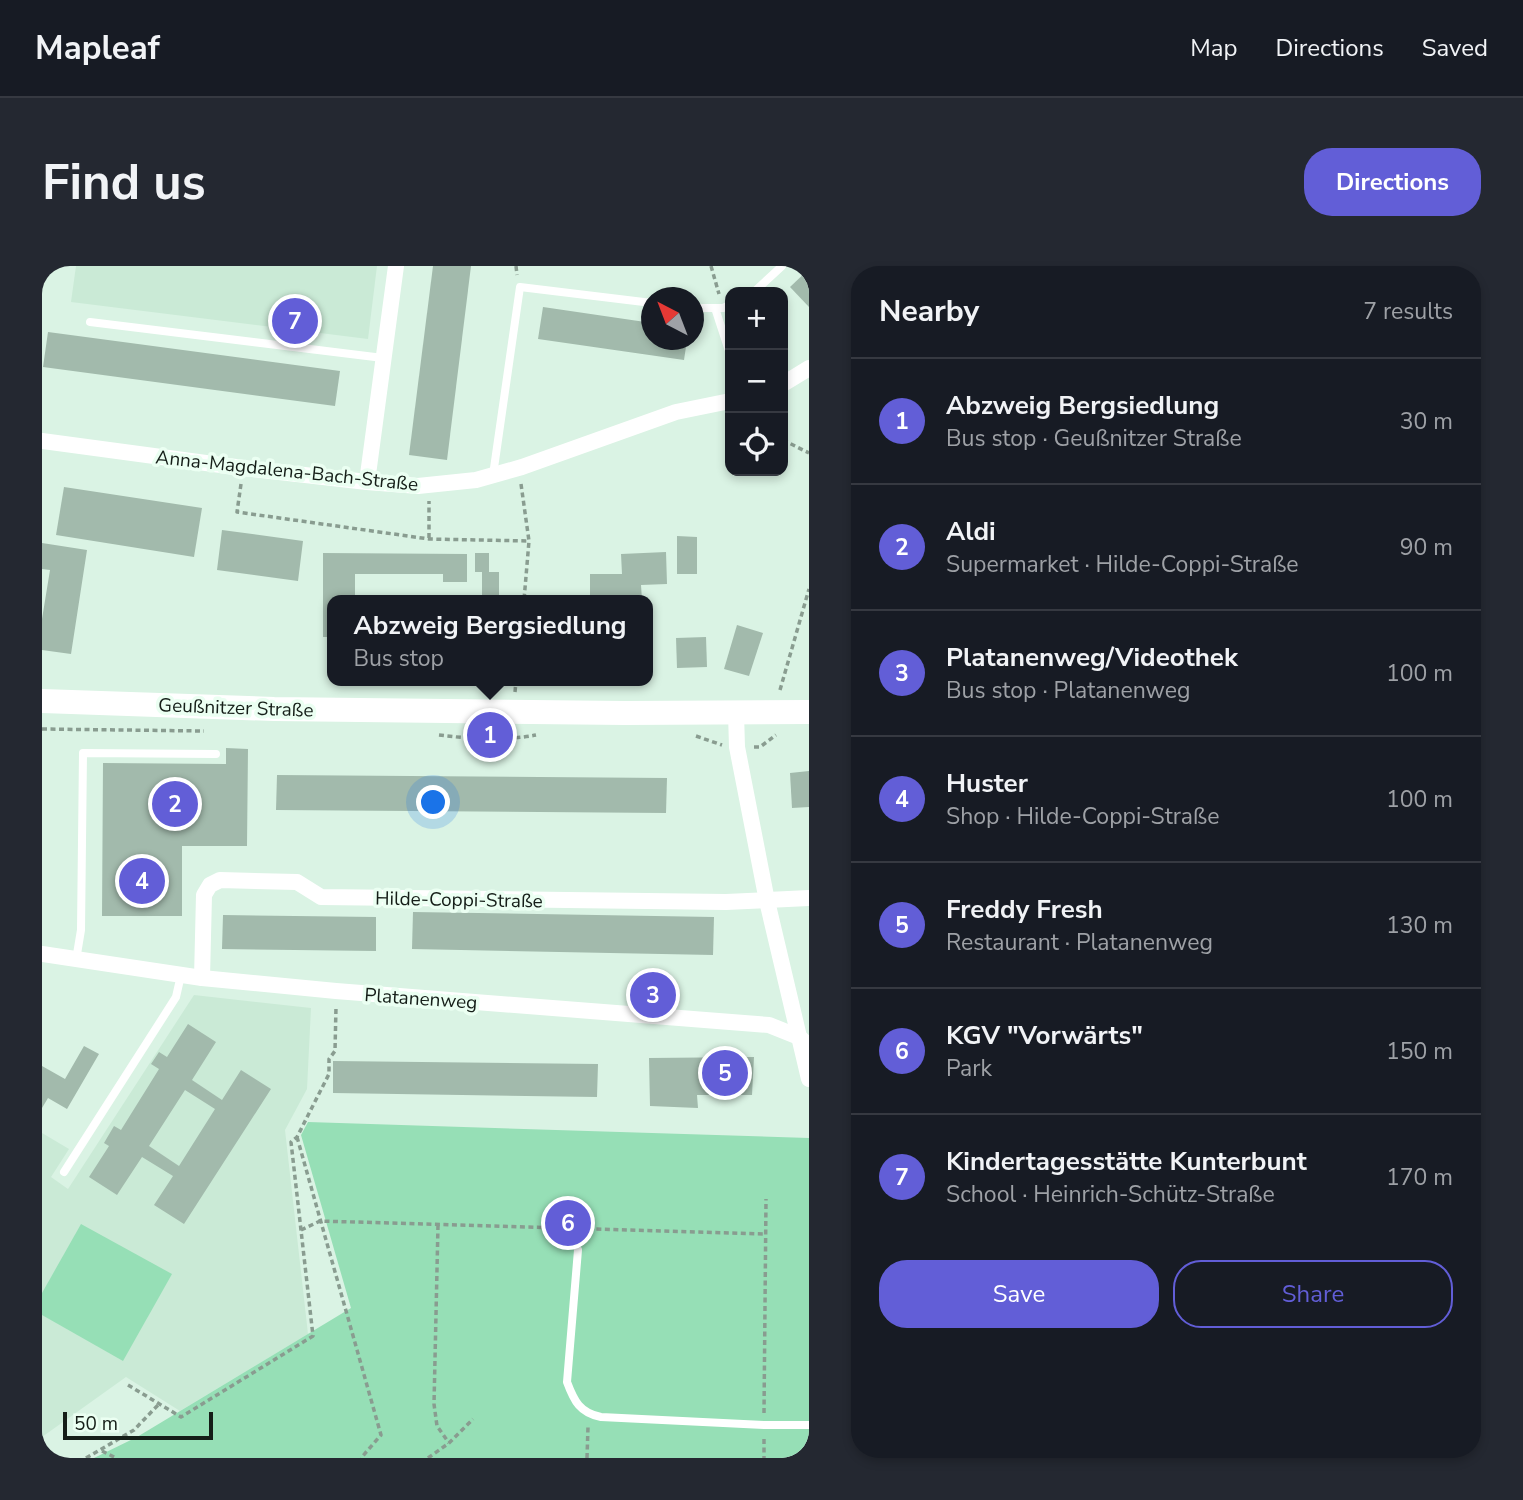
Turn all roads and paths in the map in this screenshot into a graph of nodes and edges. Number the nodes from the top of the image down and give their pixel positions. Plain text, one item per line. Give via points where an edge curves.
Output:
1 (396, 266) edge
2 (711, 266) edge
3 (782, 266) edge
4 (759, 287) edge
5 (641, 302) edge
6 (723, 307) edge
7 (704, 308) edge
8 (90, 322) dead end
9 (729, 350) edge
10 (383, 358) junction
11 (809, 368) edge
12 (788, 380) edge
13 (725, 402) edge
14 (42, 442) edge
15 (788, 442) edge
16 (809, 453) edge
17 (243, 468) junction
18 (519, 468) junction
19 (494, 475) junction
20 (367, 482) junction
21 (429, 484) junction
22 (429, 539) junction
23 (529, 541) junction
24 (809, 589) edge
25 (524, 595) edge
26 (42, 701) edge
27 (809, 712) edge
28 (736, 713) junction
29 (779, 713) junction
30 (216, 754) dead end
31 (809, 898) edge
32 (767, 901) junction
33 (42, 954) edge
34 (76, 960) junction
35 (181, 975) junction
36 (202, 978) junction
37 (336, 991) junction
38 (804, 1041) edge
39 (809, 1079) edge
40 (297, 1137) junction
41 (64, 1172) dead end
42 (766, 1199) dead end
43 (320, 1221) junction
44 (438, 1225) junction
45 (301, 1230) junction
46 (765, 1234) junction
47 (578, 1251) dead end
48 (128, 1385) dead end
49 (159, 1404) junction
50 (588, 1415) junction
51 (473, 1419) dead end
52 (764, 1425) junction
53 (809, 1425) edge
54 (449, 1443) junction
55 (102, 1451) junction
56 (86, 1458) edge
57 (116, 1458) edge
58 (361, 1458) edge
59 (428, 1458) edge
60 (587, 1458) edge
61 (764, 1458) edge

1 - 10 street
2 - 6 path
3 - 4 lane
5 - 19 lane via 520,287
6 - 7 lane
6 - 9 lane
8 - 10 lane
10 - 20 street
11 - 12 street
13 - 18 street, Anna-Magdalena-Bach-Straße via 676,412
14 - 17 street, Anna-Magdalena-Bach-Straße
15 - 16 path
17 - 20 street, Anna-Magdalena-Bach-Straße
17 - 22 path via 237,512
18 - 19 street, Anna-Magdalena-Bach-Straße
18 - 23 path
19 - 21 street, Anna-Magdalena-Bach-Straße
20 - 21 street, Anna-Magdalena-Bach-Straße
21 - 22 path
22 - 23 path
23 - 25 path
24 - 29 path via 780,686
26 - 28 main road, Geußnitzer Straße via 263,709
27 - 29 main road, Geußnitzer Straße
28 - 29 main road, Geußnitzer Straße
28 - 32 street via 737,747
30 - 34 lane via 83,752
31 - 32 street, Hilde-Coppi-Straße
32 - 36 street, Hilde-Coppi-Straße via 321,897 298,882 220,880 204,895
32 - 38 street
33 - 34 street, Platanenweg
34 - 35 street, Platanenweg
35 - 36 street, Platanenweg
35 - 41 lane via 176,997
36 - 37 street, Platanenweg
37 - 38 street, Platanenweg via 769,1025
37 - 40 path via 335,1051
38 - 39 street
40 - 43 path
40 - 45 path via 291,1142
42 - 46 path
43 - 44 path
43 - 45 path
43 - 58 path via 381,1435
44 - 46 path
44 - 54 path via 434,1404 437,1426
45 - 49 path via 313,1336 181,1417
46 - 52 path
47 - 50 lane via 568,1382 573,1398
48 - 49 path
49 - 55 path via 134,1430
50 - 52 lane
50 - 60 path
51 - 54 path
52 - 53 lane
52 - 61 path
54 - 59 path
55 - 56 path
55 - 57 path

